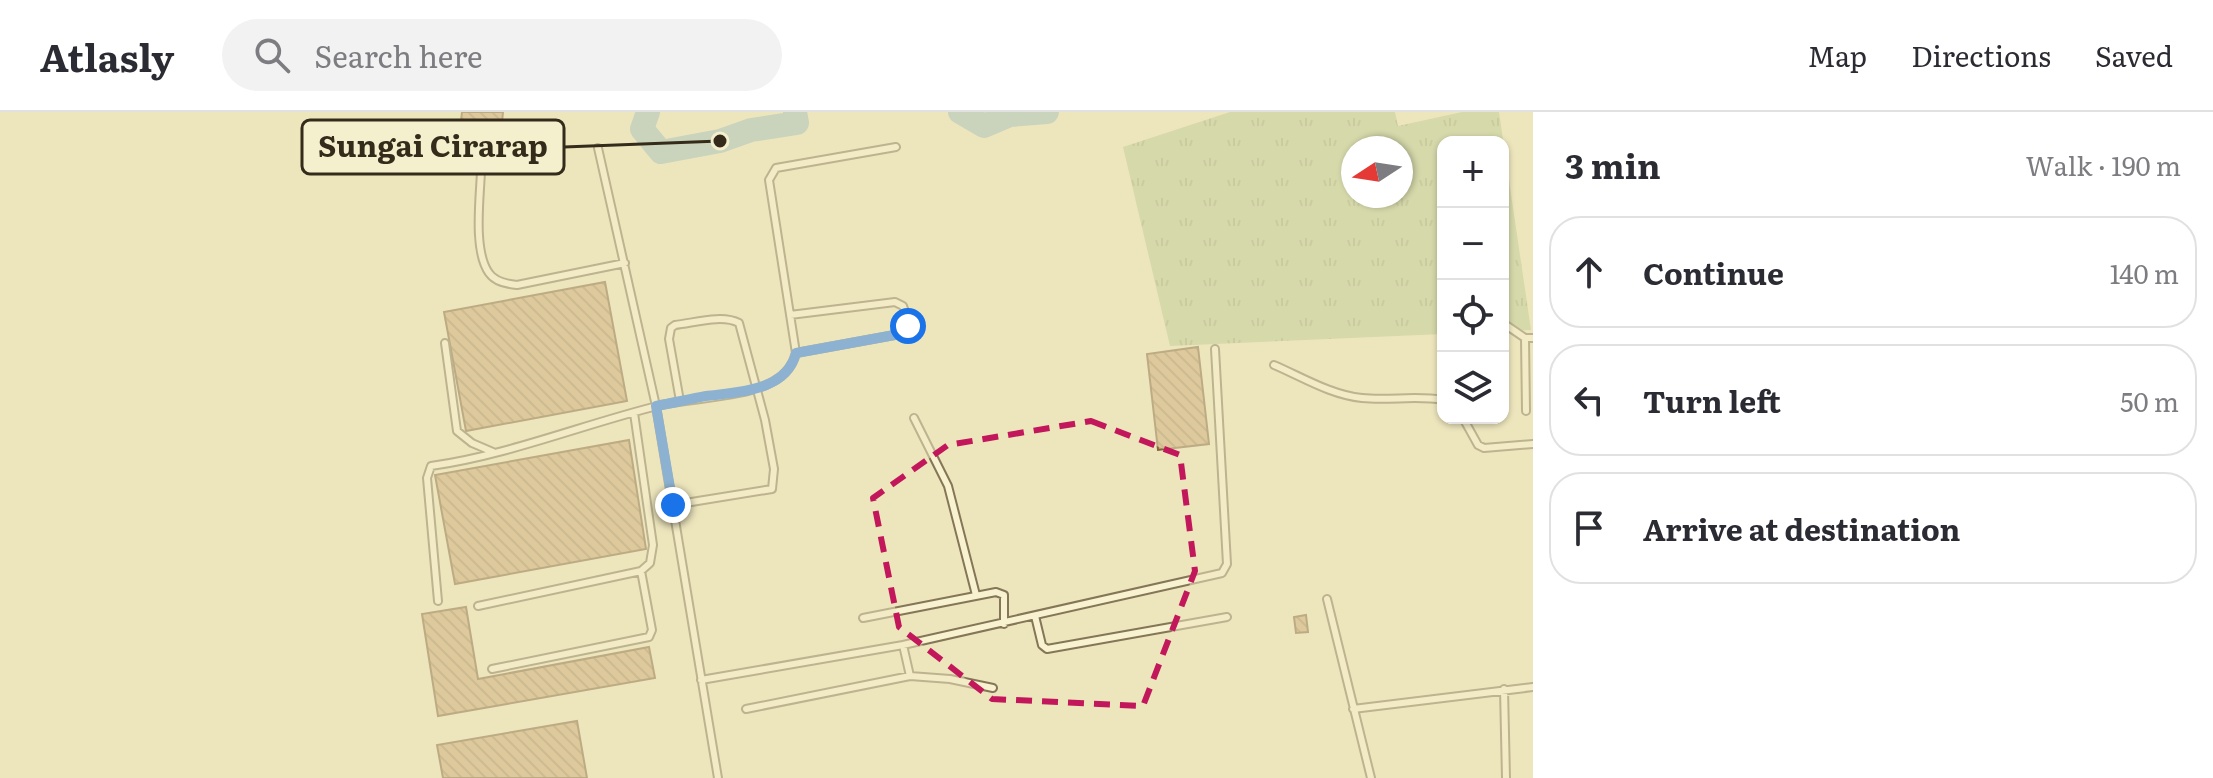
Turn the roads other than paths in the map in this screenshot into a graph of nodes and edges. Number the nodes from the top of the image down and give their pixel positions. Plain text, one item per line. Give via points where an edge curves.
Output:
1 (896, 147) dead end
2 (598, 148) dead end
3 (481, 171) dead end
4 (625, 263) junction
5 (790, 315) junction
6 (1509, 326) edge
7 (1529, 338) edge
8 (445, 343) dead end
9 (1215, 349) dead end
10 (796, 353) junction
11 (1274, 365) dead end
12 (757, 388) junction
13 (1437, 399) edge
14 (680, 401) junction
15 (656, 406) junction
16 (1526, 411) dead end
17 (634, 413) junction
18 (914, 418) dead end
19 (1466, 424) edge
20 (1533, 444) edge
21 (493, 452) junction
22 (673, 505) junction
23 (641, 571) junction
24 (976, 595) junction
25 (1327, 599) dead end
26 (438, 601) dead end
27 (478, 606) dead end
28 (1035, 616) junction
29 (1227, 617) dead end
30 (863, 618) dead end
31 (1004, 624) junction
32 (903, 645) junction
33 (492, 669) dead end
34 (910, 676) junction
35 (701, 680) junction
36 (1533, 687) edge
37 (993, 688) dead end
38 (1504, 689) junction
39 (746, 709) dead end
40 (1353, 709) junction
41 (718, 778) edge
42 (1371, 778) edge
43 (1506, 778) edge

1 - 5 lane via 771,173
2 - 4 lane
3 - 4 lane via 479,231 489,275 517,285
4 - 15 lane
5 - 10 lane
5 - 10 lane via 895,302 903,306 908,320 908,330 900,334
6 - 7 lane
7 - 16 lane
8 - 21 lane via 457,431
9 - 28 lane via 1227,564 1222,573
10 - 12 lane via 775,381
11 - 13 lane via 1343,395
12 - 14 lane
12 - 14 lane via 739,323 723,319 675,325 669,339
12 - 22 lane via 774,469 772,489
14 - 15 lane
15 - 17 lane
15 - 22 lane
17 - 21 lane
17 - 23 lane via 653,545 650,563
18 - 24 lane via 948,486
19 - 20 lane via 1484,448
21 - 26 lane via 427,471
22 - 35 lane
23 - 27 lane
23 - 33 lane via 649,637
24 - 30 lane
24 - 31 lane via 1004,595
25 - 40 lane
28 - 29 lane via 1047,649
28 - 31 lane
31 - 32 lane
32 - 34 lane
32 - 35 lane
34 - 37 lane
34 - 39 lane
35 - 41 lane
36 - 38 lane
38 - 40 lane
38 - 43 lane
40 - 42 lane

